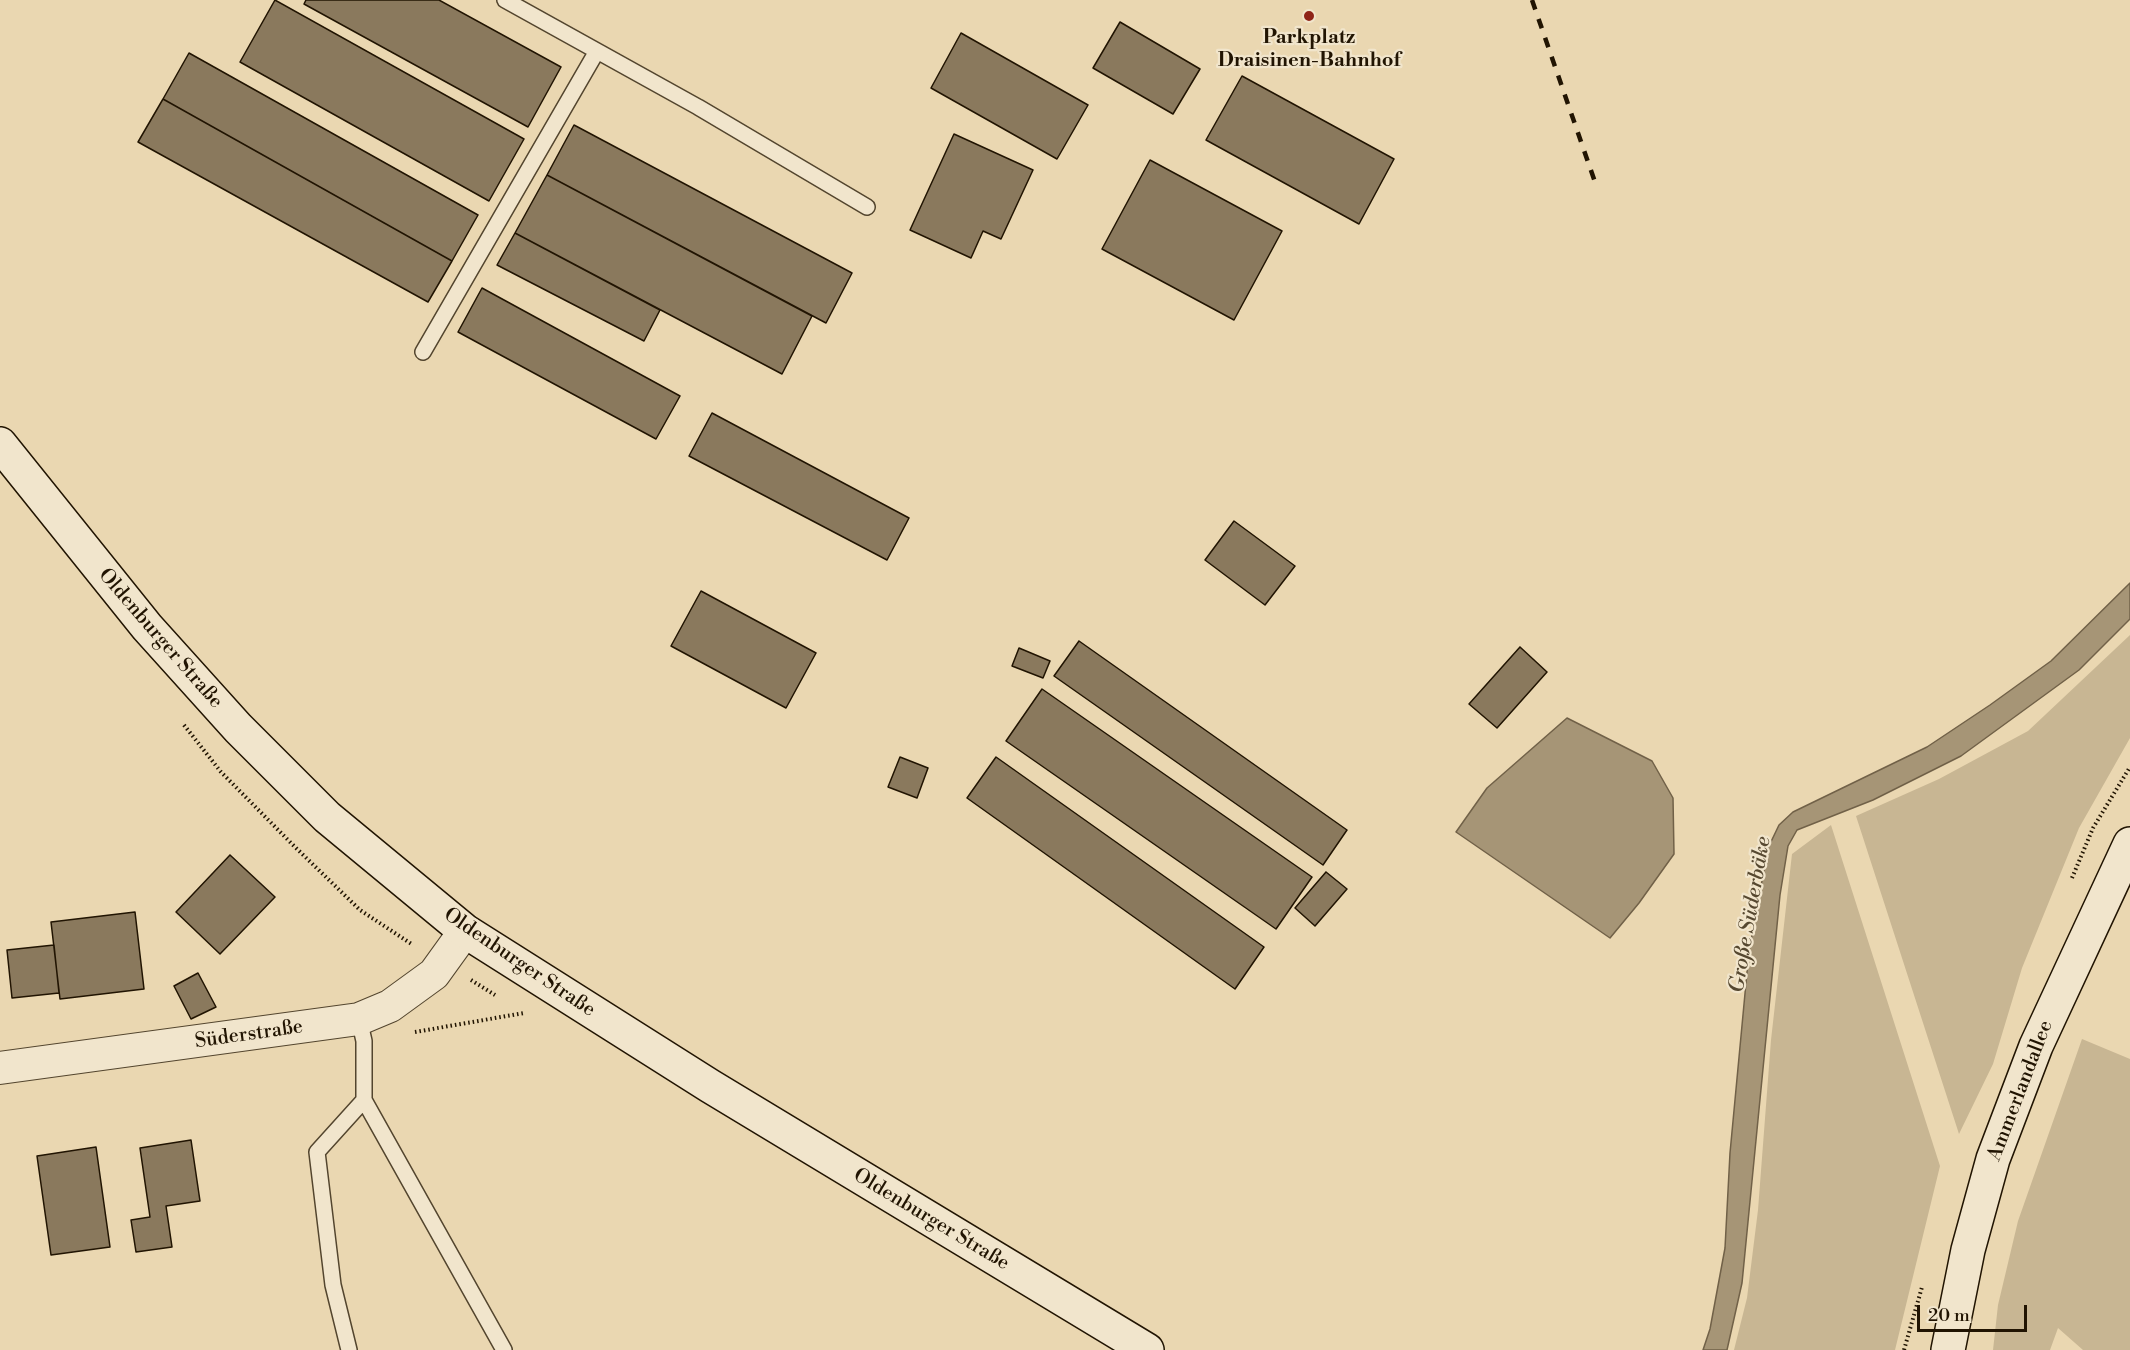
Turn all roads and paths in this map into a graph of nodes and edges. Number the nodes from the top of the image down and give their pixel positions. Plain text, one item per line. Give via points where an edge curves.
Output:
1 (505, 0) edge
2 (597, 51) junction
3 (867, 207) dead end
4 (423, 352) dead end
5 (0, 444) edge
6 (2130, 844) edge
7 (465, 932) junction
8 (359, 1019) junction
9 (0, 1068) edge
10 (364, 1100) junction
11 (349, 1350) edge
12 (504, 1350) edge
13 (1147, 1350) edge
14 (1948, 1350) edge

1 - 2 lane
2 - 3 lane
2 - 4 lane
5 - 7 main road, Oldenburger Straße via 147,627 238,728 327,817
6 - 14 main road, Ammerlandallee via 2036,1046 1993,1159 1968,1250
7 - 8 street, Süderstraße via 434,974 390,1006
7 - 13 main road, Oldenburger Straße via 710,1086
8 - 9 street, Süderstraße
8 - 10 lane via 364,1041
10 - 11 lane via 317,1152 333,1285
10 - 12 lane

